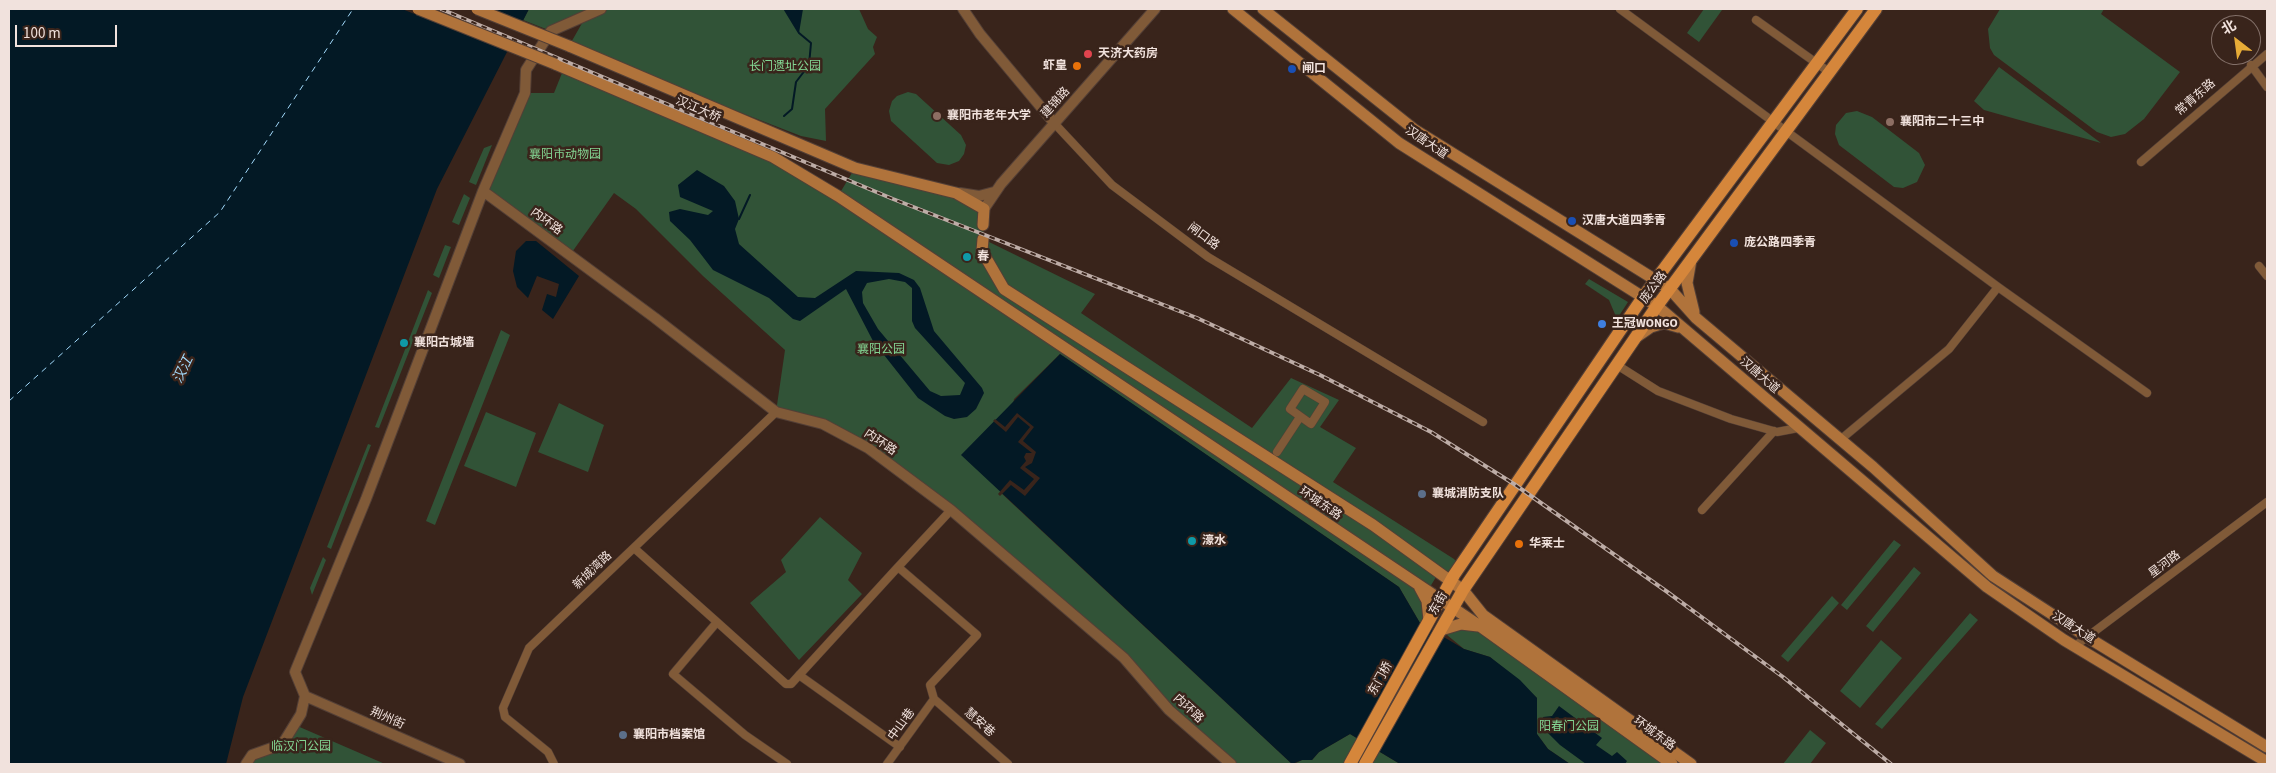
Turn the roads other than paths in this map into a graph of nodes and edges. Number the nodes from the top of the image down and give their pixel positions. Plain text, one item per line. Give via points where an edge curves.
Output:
1 (418, 9) edge
2 (477, 9) edge
3 (601, 9) edge
4 (963, 9) edge
5 (1155, 9) edge
6 (1233, 9) edge
7 (1263, 9) edge
8 (1620, 9) edge
9 (1857, 9) edge
10 (1876, 9) edge
11 (591, 12) edge
12 (1756, 20) dead end
13 (2267, 54) edge
14 (1816, 63) junction
15 (2251, 66) junction
16 (1829, 72) junction
17 (2267, 87) edge
18 (1772, 121) junction
19 (1055, 124) junction
20 (1786, 131) junction
21 (2141, 162) dead end
22 (483, 191) junction
23 (956, 192) junction
24 (995, 192) junction
25 (984, 209) junction
26 (983, 224) dead end
27 (983, 239) dead end
28 (1691, 260) junction
29 (1669, 264) junction
30 (2259, 266) dead end
31 (949, 271) joint
32 (1642, 272) junction
33 (2267, 276) edge
34 (1657, 281) junction
35 (1998, 287) junction
36 (1629, 288) junction
37 (1670, 289) junction
38 (1643, 297) junction
39 (1658, 306) junction
40 (1696, 318) junction
41 (1629, 319) junction
42 (1687, 332) junction
43 (1635, 339) junction
44 (1617, 365) junction
45 (2147, 393) dead end
46 (776, 412) junction
47 (1300, 417) junction
48 (1483, 422) dead end
49 (1798, 428) junction
50 (1774, 431) junction
51 (1840, 440) junction
52 (1277, 452) dead end
53 (2267, 502) edge
54 (951, 510) junction
55 (1702, 510) dead end
56 (634, 548) junction
57 (898, 567) junction
58 (1450, 581) junction
59 (1419, 587) junction
60 (1463, 590) junction
61 (1440, 600) junction
62 (1452, 609) junction
63 (717, 622) junction
64 (1428, 622) junction
65 (1480, 626) junction
66 (1440, 631) junction
67 (2086, 637) junction
68 (2075, 646) junction
69 (799, 675) junction
70 (305, 696) junction
71 (934, 699) junction
72 (900, 747) junction
73 (2267, 747) edge
74 (1368, 759) edge
75 (2267, 762) edge
76 (246, 764) edge
77 (460, 764) edge
78 (554, 764) edge
79 (787, 764) edge
80 (887, 764) edge
81 (1008, 764) edge
82 (1231, 764) edge
83 (1350, 764) edge
84 (1672, 764) edge
85 (1691, 764) edge

1 - 31 main road, 汉江大桥, bridge via 773,156
2 - 23 main road, 汉江大桥, bridge via 855,168
3 - 11 street
4 - 19 street, 闸口路
5 - 19 street, 建锦路
6 - 36 main road, 汉唐大道 via 1399,143
7 - 32 main road, 汉唐大道 via 1415,130
8 - 18 street
9 - 14 main road, 庞公路
10 - 16 main road, 庞公路
11 - 22 street via 551,31 526,70 525,92
12 - 14 street
13 - 15 street, 常青东路
14 - 16 street
14 - 18 main road, 庞公路
15 - 17 street
15 - 21 street, 常青东路
16 - 20 main road, 庞公路
18 - 20 street
18 - 29 main road, 庞公路
19 - 24 street, 建锦路
19 - 48 street, 闸口路 via 1112,185 1208,257
20 - 28 main road, 庞公路
20 - 35 street
22 - 46 street, 内环路
22 - 70 street via 366,499 295,672
23 - 24 street via 979,196
23 - 25 main road, 汉江大桥
24 - 25 street, 建锦路
25 - 26 main road
27 - 58 main road, 环城东路 via 982,251 1004,289 1373,524
28 - 37 main road, 庞公路
28 - 40 main road via 1687,283
29 - 32 main road via 1659,272
29 - 34 main road, 庞公路
30 - 33 street
31 - 59 main road, 环城东路
32 - 34 main road, 汉唐大道
34 - 37 main road, 汉唐大道
34 - 38 main road, 庞公路
35 - 45 street
35 - 51 street via 1949,349
36 - 38 main road, 汉唐大道
36 - 41 main road via 1634,299
37 - 39 main road, 庞公路
37 - 40 main road, 汉唐大道
38 - 39 main road, 汉唐大道
38 - 41 main road, 庞公路
39 - 42 main road, 汉唐大道
39 - 43 main road, 庞公路
40 - 51 main road, 汉唐大道
41 - 58 main road, 庞公路
42 - 43 main road via 1664,323 1651,327
42 - 49 main road, 汉唐大道
43 - 44 main road, 庞公路
44 - 50 street via 1658,391
44 - 60 main road, 庞公路
46 - 54 street, 内环路 via 823,424 868,448
46 - 56 street, 新城湾路
47 - 47 street via 1311,424 1325,402 1303,389 1290,410
47 - 52 street
49 - 50 street
49 - 68 main road, 汉唐大道 via 1987,587
50 - 55 street
51 - 67 main road, 汉唐大道 via 1993,576
53 - 67 street, 星河路
54 - 57 street
54 - 82 street, 内环路 via 1124,658 1169,710
56 - 63 street
56 - 78 street, 新城湾路 via 529,648 503,708 505,717 548,752
57 - 69 street
57 - 71 street via 976,635 930,685
58 - 60 main road, 环城东路
58 - 61 main road, 东街
59 - 61 main road, 环城东路
59 - 64 main road via 1427,602
60 - 62 main road, 东街
60 - 85 main road, 环城东路 via 1484,615
61 - 62 main road, 环城东路
61 - 64 main road, 东街
62 - 65 main road, 环城东路
62 - 66 main road, 东街
63 - 69 street via 786,684
63 - 79 street via 673,674 745,735
64 - 83 main road, 东门桥
65 - 66 main road via 1461,624
65 - 84 main road, 环城东路
66 - 74 main road
67 - 68 street, 星河路
67 - 73 main road, 汉唐大道
68 - 75 main road, 汉唐大道
69 - 72 street
70 - 76 street via 301,714 285,740 252,755
70 - 77 street, 荆州街
71 - 72 street, 中山巷
71 - 81 street, 慧安巷
72 - 80 street, 中山巷

